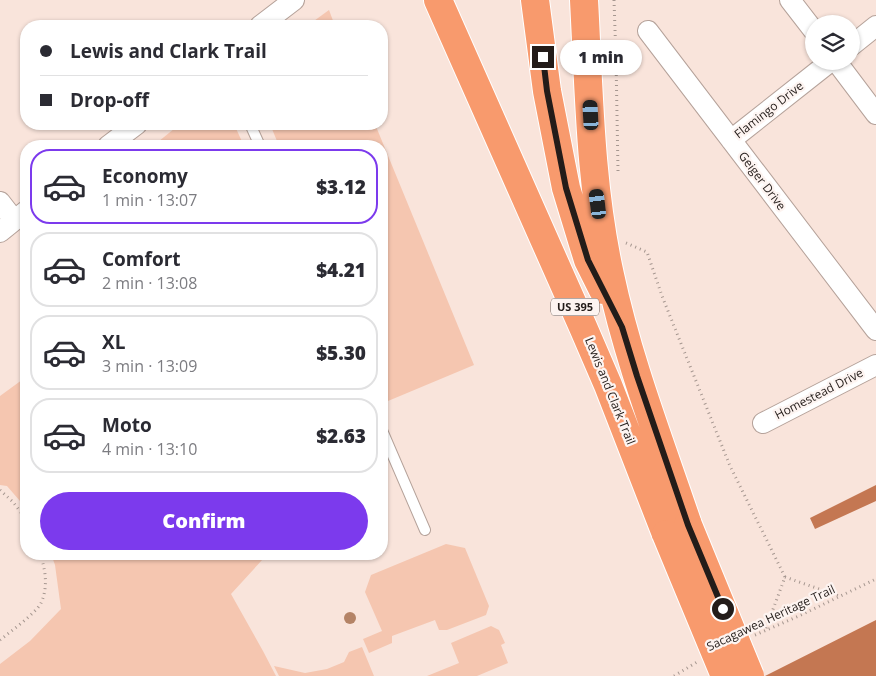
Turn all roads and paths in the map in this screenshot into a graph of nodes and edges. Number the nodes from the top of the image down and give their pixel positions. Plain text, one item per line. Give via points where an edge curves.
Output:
1 (294, 0) edge
2 (438, 0) edge
3 (444, 0) edge
4 (535, 0) edge
5 (584, 0) edge
6 (614, 0) edge
7 (790, 0) edge
8 (805, 19) edge
9 (268, 20) edge
10 (876, 26) edge
11 (648, 32) dead end
12 (860, 39) edge
13 (820, 70) edge
14 (843, 70) edge
15 (474, 82) junction
16 (876, 114) edge
17 (129, 130) edge
18 (116, 140) edge
19 (731, 140) junction
20 (618, 174) dead end
21 (0, 202) edge
22 (13, 221) edge
23 (625, 251) dead end
24 (622, 327) junction
25 (876, 330) edge
26 (876, 365) edge
27 (763, 423) dead end
28 (388, 444) edge
29 (0, 490) edge
30 (20, 511) edge
31 (425, 530) dead end
32 (677, 530) junction
33 (43, 560) edge
34 (785, 577) junction
35 (876, 579) edge
36 (839, 596) junction
37 (765, 630) junction
38 (747, 638) dead end
39 (0, 640) edge
40 (700, 661) dead end
41 (674, 676) edge
42 (725, 676) edge
43 (750, 676) edge

1 - 9 street
2 - 15 highway, Lewis and Clark Trail / US 395
3 - 15 highway
4 - 24 highway via 547,91 566,188 588,260
5 - 24 highway, Lewis and Clark Trail / US 395 via 600,221
6 - 20 path
7 - 8 street
10 - 12 street
11 - 19 street, Geiger Drive
13 - 19 street, Flamingo Drive
14 - 16 street
15 - 32 highway, Lewis and Clark Trail / US 395 via 608,385
17 - 18 street
19 - 25 street, Geiger Drive
21 - 22 street
23 - 34 path via 622,242 647,252 730,466
24 - 32 highway, Lewis and Clark Trail / US 395
26 - 27 street, Homestead Drive
28 - 31 lane
29 - 30 path
32 - 42 highway, Lewis and Clark Trail / US 395, bridge
32 - 43 highway, Lewis and Clark Trail / US 395, bridge
33 - 39 path via 46,586 40,605
34 - 36 path
34 - 37 path
35 - 36 path, Sacagawea Heritage Trail
36 - 37 path, Sacagawea Heritage Trail
37 - 38 path, Sacagawea Heritage Trail
40 - 41 path, Sacagawea Heritage Trail

